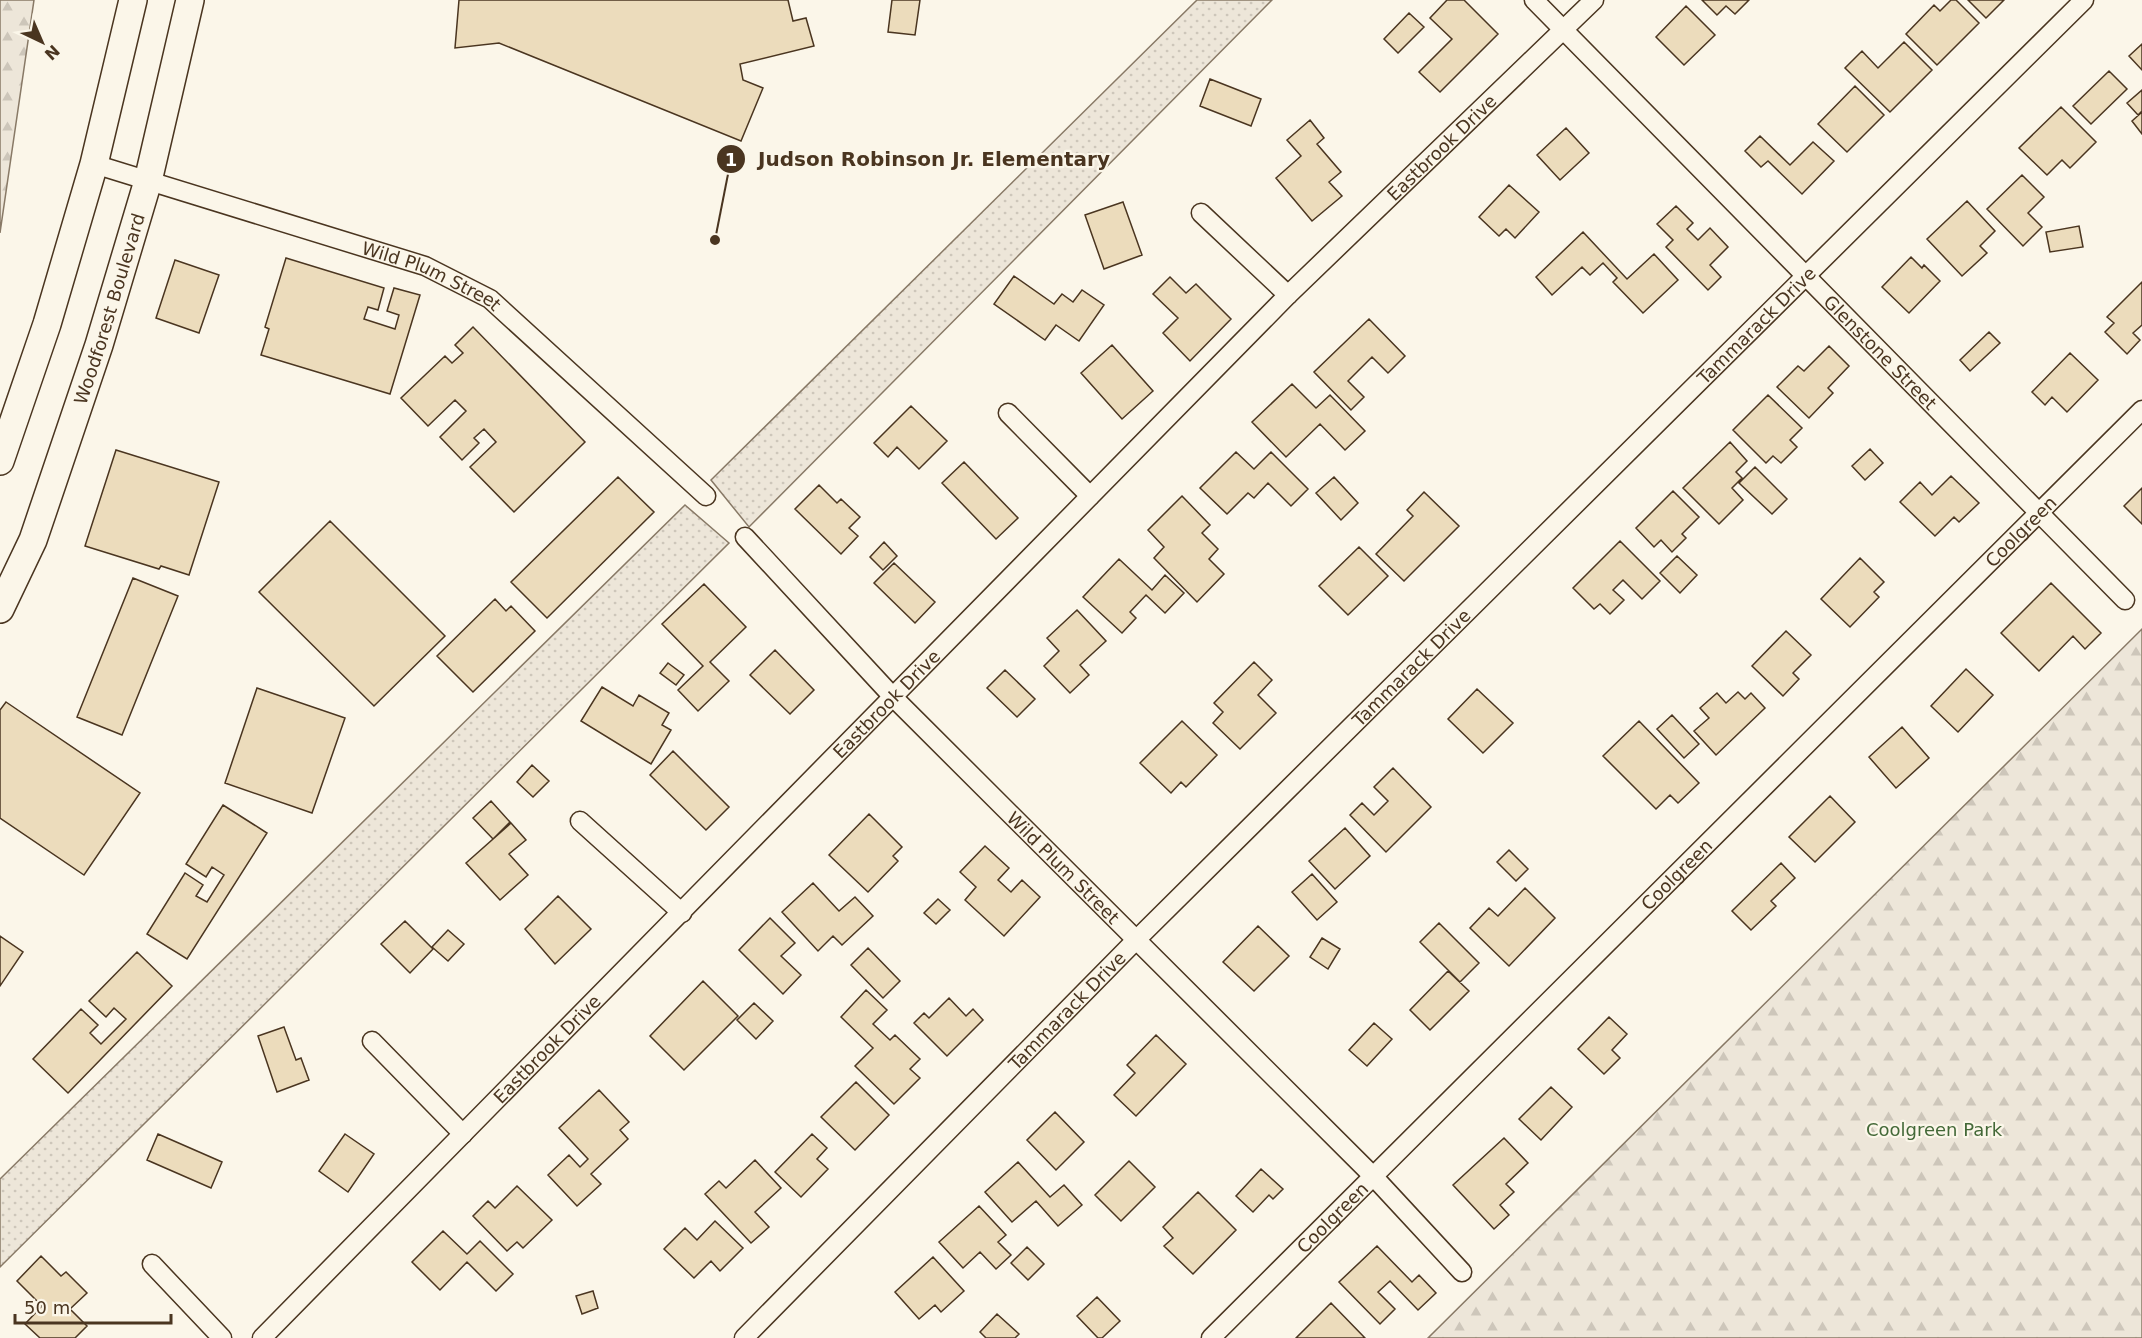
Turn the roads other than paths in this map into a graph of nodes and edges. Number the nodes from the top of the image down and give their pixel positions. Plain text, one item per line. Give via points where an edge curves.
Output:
1 (133, 0) edge
2 (190, 0) edge
3 (1534, 0) edge
4 (1594, 0) edge
5 (2084, 0) edge
6 (1563, 31) junction
7 (94, 164) junction
8 (148, 181) junction
9 (1201, 213) dead end
10 (1804, 275) junction
11 (1288, 295) junction
12 (2142, 410) edge
13 (1008, 413) dead end
14 (0, 461) edge
15 (706, 496) dead end
16 (1090, 496) junction
17 (2038, 512) junction
18 (745, 537) dead end
19 (2125, 600) dead end
20 (0, 609) edge
21 (894, 698) junction
22 (580, 821) dead end
23 (682, 913) junction
24 (1137, 939) junction
25 (372, 1041) dead end
26 (463, 1134) junction
27 (1373, 1176) junction
28 (152, 1264) dead end
29 (1462, 1272) dead end
30 (222, 1338) edge
31 (262, 1338) edge
32 (744, 1338) edge
33 (1211, 1338) edge

1 - 7 main road
2 - 8 main road, Woodforest Boulevard
3 - 6 street, Glenstone Street
4 - 6 street, Eastbrook Drive
5 - 10 street, Tammarack Drive
6 - 10 street, Glenstone Street
6 - 11 street, Eastbrook Drive
7 - 8 street, Wild Plum Street
7 - 14 main road via 47,324
8 - 15 street, Wild Plum Street via 425,266 490,299
8 - 20 main road, Woodforest Boulevard via 99,345 33,540
9 - 11 street
10 - 17 street, Glenstone Street
10 - 24 street, Tammarack Drive
11 - 16 street, Eastbrook Drive
12 - 17 street, Coolgreen
13 - 16 street
16 - 21 street, Eastbrook Drive
17 - 19 street, Glenstone Street
17 - 27 street, Coolgreen
18 - 21 street, Wild Plum Street
21 - 23 street, Eastbrook Drive
21 - 24 street, Wild Plum Street
22 - 23 street
23 - 26 street, Eastbrook Drive
24 - 27 street, Wild Plum Street
24 - 32 street, Tammarack Drive
25 - 26 street
26 - 31 street, Eastbrook Drive
27 - 29 street, Wild Plum Street
27 - 33 street, Coolgreen
28 - 30 street

